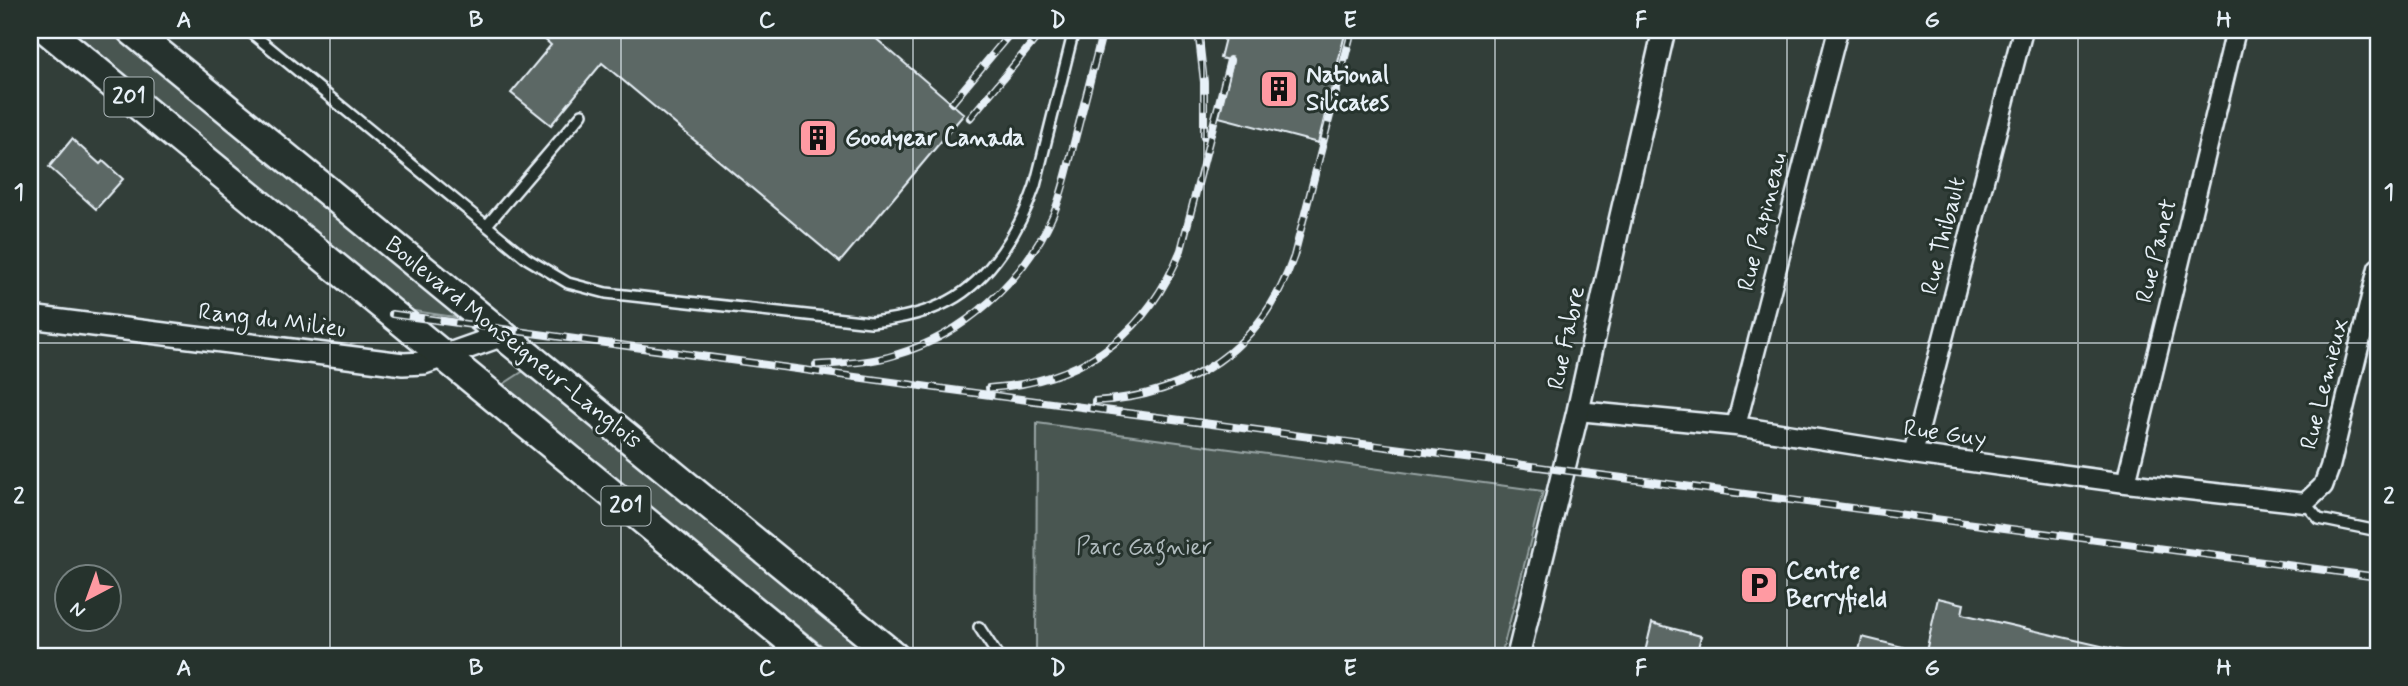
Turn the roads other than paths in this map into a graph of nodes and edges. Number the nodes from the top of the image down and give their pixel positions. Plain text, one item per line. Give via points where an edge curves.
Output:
1 (47, 30) edge
2 (131, 30) edge
3 (248, 30) edge
4 (1074, 30) edge
5 (1664, 30) edge
6 (1838, 30) edge
7 (2023, 30) edge
8 (2236, 30) edge
9 (582, 114) dead end
10 (487, 225) junction
11 (2378, 268) edge
12 (30, 317) edge
13 (503, 335) junction
14 (443, 356) junction
15 (1578, 411) junction
16 (1736, 426) junction
17 (1913, 454) junction
18 (2126, 483) junction
19 (2305, 503) junction
20 (2378, 531) edge
21 (979, 627) dead end
22 (809, 656) edge
23 (894, 656) edge
24 (998, 656) edge
25 (1518, 656) edge

1 - 14 highway, 201
2 - 13 highway, Boulevard Monseigneur-Langlois / 201
3 - 10 lane
4 - 10 lane via 1035,186 1022,218 983,274 951,301 932,309 871,322 585,289 538,267
5 - 15 street, Rue Fabre
6 - 16 street, Rue Papineau
7 - 17 street, Rue Thibault
8 - 18 street, Rue Panet
9 - 10 lane
11 - 19 street, Rue Lemieux via 2330,467 2323,486
12 - 14 street, Rang du Milieu via 391,363 424,363
13 - 14 street, Rang du Milieu
13 - 23 highway, Boulevard Monseigneur-Langlois / 201
14 - 22 highway, 201
15 - 16 street, Rue Guy
15 - 25 street, Rue Fabre
16 - 17 street, Rue Guy
17 - 18 street, Rue Guy
18 - 19 street, Rue Guy
19 - 20 lane via 2319,519
21 - 24 lane

